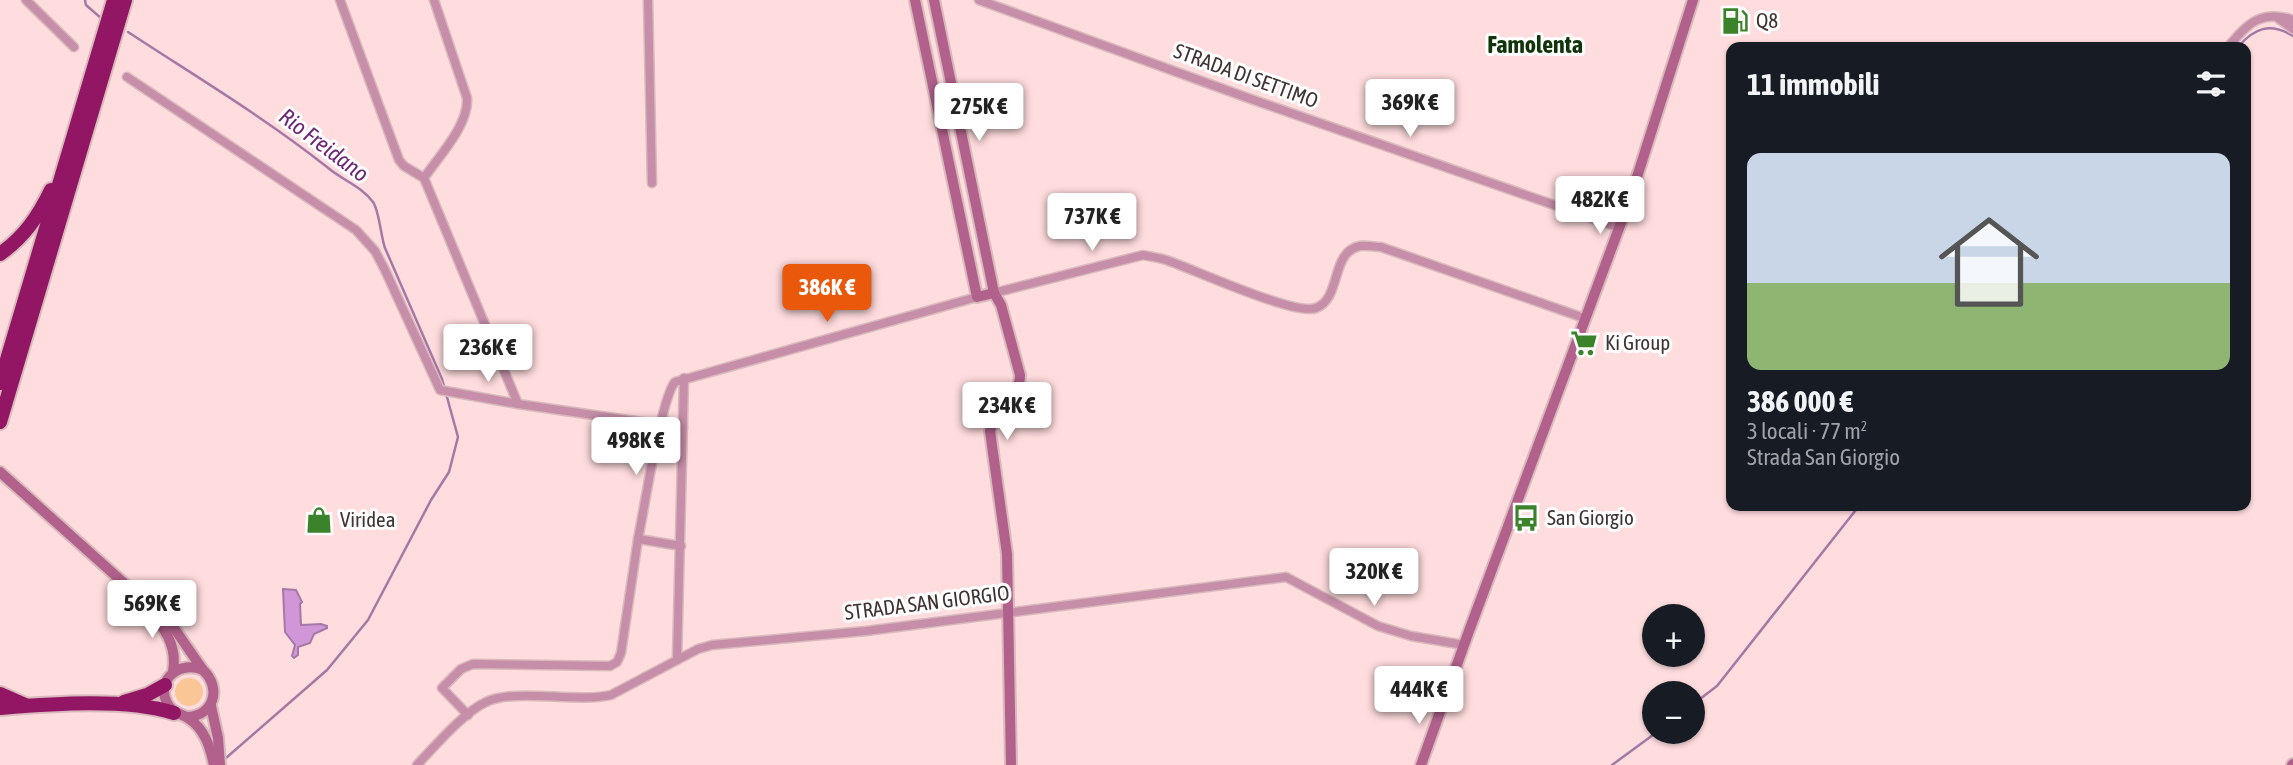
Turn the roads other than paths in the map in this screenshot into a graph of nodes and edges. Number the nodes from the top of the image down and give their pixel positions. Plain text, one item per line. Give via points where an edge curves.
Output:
1 (26, 0) edge
2 (114, 0) edge
3 (125, 0) edge
4 (340, 0) edge
5 (434, 0) edge
6 (648, 0) edge
7 (931, 0) edge
8 (979, 0) edge
9 (1693, 0) edge
10 (916, 4) edge
11 (2279, 19) junction
12 (2293, 20) edge
13 (2293, 29) edge
14 (2233, 42) edge
15 (74, 47) dead end
16 (127, 77) dead end
17 (66, 157) junction
18 (424, 178) junction
19 (652, 183) dead end
20 (975, 200) junction
21 (957, 204) junction
22 (1620, 228) junction
23 (0, 254) edge
24 (994, 293) junction
25 (977, 297) junction
26 (1584, 318) junction
27 (684, 378) junction
28 (0, 383) edge
29 (518, 404) junction
30 (0, 422) edge
31 (661, 424) junction
32 (683, 428) junction
33 (0, 472) edge
34 (638, 539) junction
35 (681, 546) junction
36 (148, 606) junction
37 (1007, 612) junction
38 (1464, 645) junction
39 (677, 660) junction
40 (203, 670) junction
41 (169, 678) junction
42 (0, 694) edge
43 (114, 705) junction
44 (27, 706) junction
45 (211, 706) junction
46 (0, 708) edge
47 (181, 715) junction
48 (468, 715) junction
49 (214, 765) edge
50 (220, 765) edge
51 (417, 765) edge
52 (1011, 765) edge
53 (1421, 765) edge

1 - 15 street
2 - 17 highway
3 - 30 highway
4 - 18 street via 399,160
5 - 18 street via 468,107
6 - 19 street
7 - 10 street
7 - 20 street
8 - 22 street, STRADA DI SETTIMO
9 - 22 street
10 - 21 street
11 - 12 street
11 - 13 street
11 - 14 street via 2252,22
16 - 29 street via 356,230 385,270 440,390
17 - 23 highway via 30,227
17 - 28 highway
18 - 29 street
20 - 21 street
20 - 24 street
21 - 25 street
22 - 26 street
24 - 25 street
24 - 26 street via 1143,255 1263,297 1316,308 1328,299 1344,256 1359,246 1381,247
24 - 37 street via 1020,375 1019,385 994,418 990,431 1007,554
25 - 27 street
26 - 38 street
27 - 31 street via 670,387
27 - 32 street
29 - 31 street
31 - 32 street
31 - 34 street
32 - 35 street
33 - 36 street
34 - 35 street
34 - 48 street via 617,662 610,666 473,664 442,688
35 - 39 street
36 - 40 street via 174,628
36 - 41 street via 171,639 174,653
37 - 38 street, STRADA SAN GIORGIO via 1286,577 1378,626
37 - 39 street, STRADA SAN GIORGIO via 712,645
37 - 52 street
38 - 53 street
39 - 48 street, STRADA SAN GIORGIO via 611,695 507,697 484,703
40 - 41 street via 184,667
40 - 45 street via 215,690
41 - 43 highway via 147,695
41 - 47 street via 165,700
42 - 44 highway
43 - 44 highway
43 - 47 highway
44 - 46 highway
45 - 47 street via 198,716
45 - 50 street
47 - 49 street via 199,728
48 - 51 street, STRADA SAN GIORGIO

